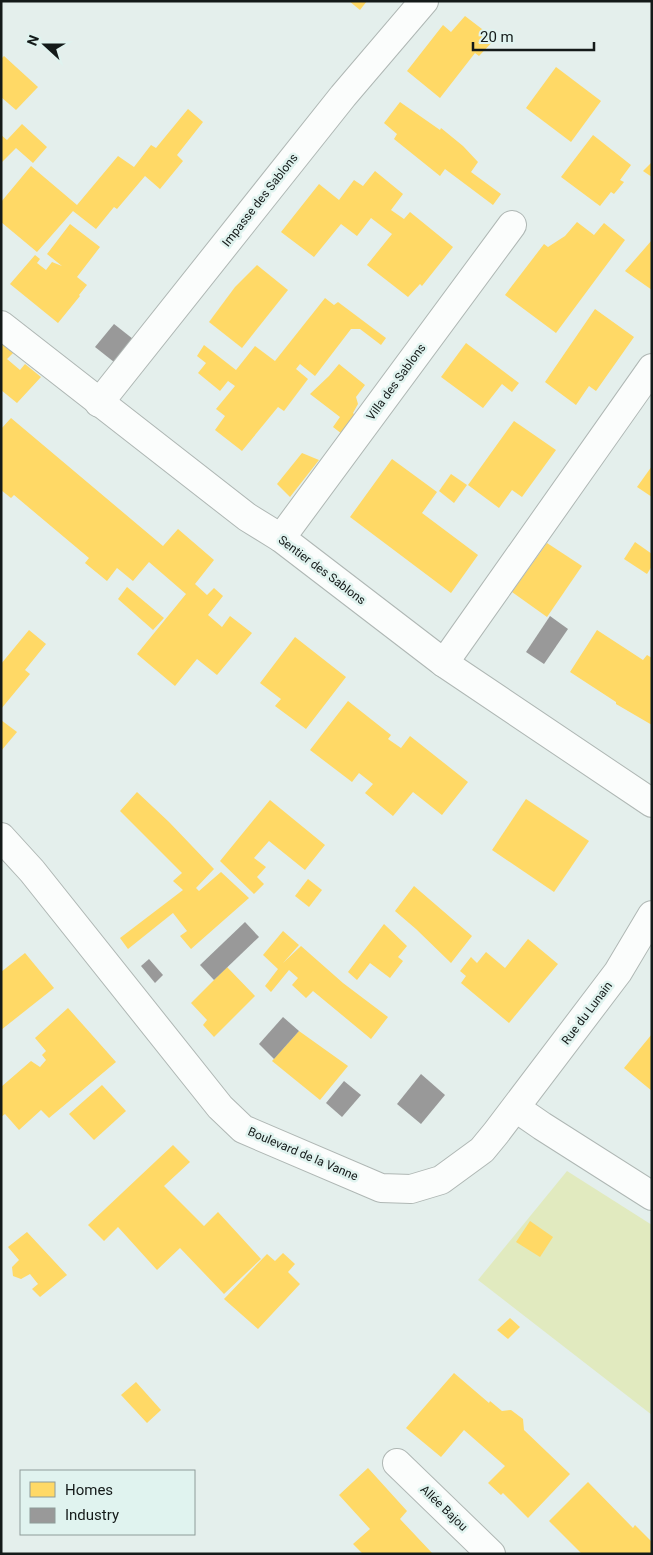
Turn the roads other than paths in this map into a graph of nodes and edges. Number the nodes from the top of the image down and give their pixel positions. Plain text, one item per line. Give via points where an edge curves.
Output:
1 (424, 1) edge
2 (512, 226) dead end
3 (1, 325) edge
4 (652, 368) edge
5 (99, 403) junction
6 (280, 538) junction
7 (444, 663) junction
8 (652, 803) edge
9 (1, 837) edge
10 (652, 915) edge
11 (516, 1108) junction
12 (652, 1196) edge
13 (397, 1463) dead end
14 (491, 1554) edge

1 - 5 street, Impasse des Sablons via 342,96
2 - 6 street, Villa des Sablons
3 - 5 street, Sentier des Sablons
4 - 7 street
5 - 6 street, Sentier des Sablons
6 - 7 street, Sentier des Sablons
7 - 8 street, Sentier des Sablons
9 - 11 street, Boulevard de la Vanne via 32,871 220,1107 243,1129 381,1188 411,1189 441,1180 482,1150
10 - 11 street, Rue du Lunain via 618,972
11 - 12 street
13 - 14 street, Allée Bajou

